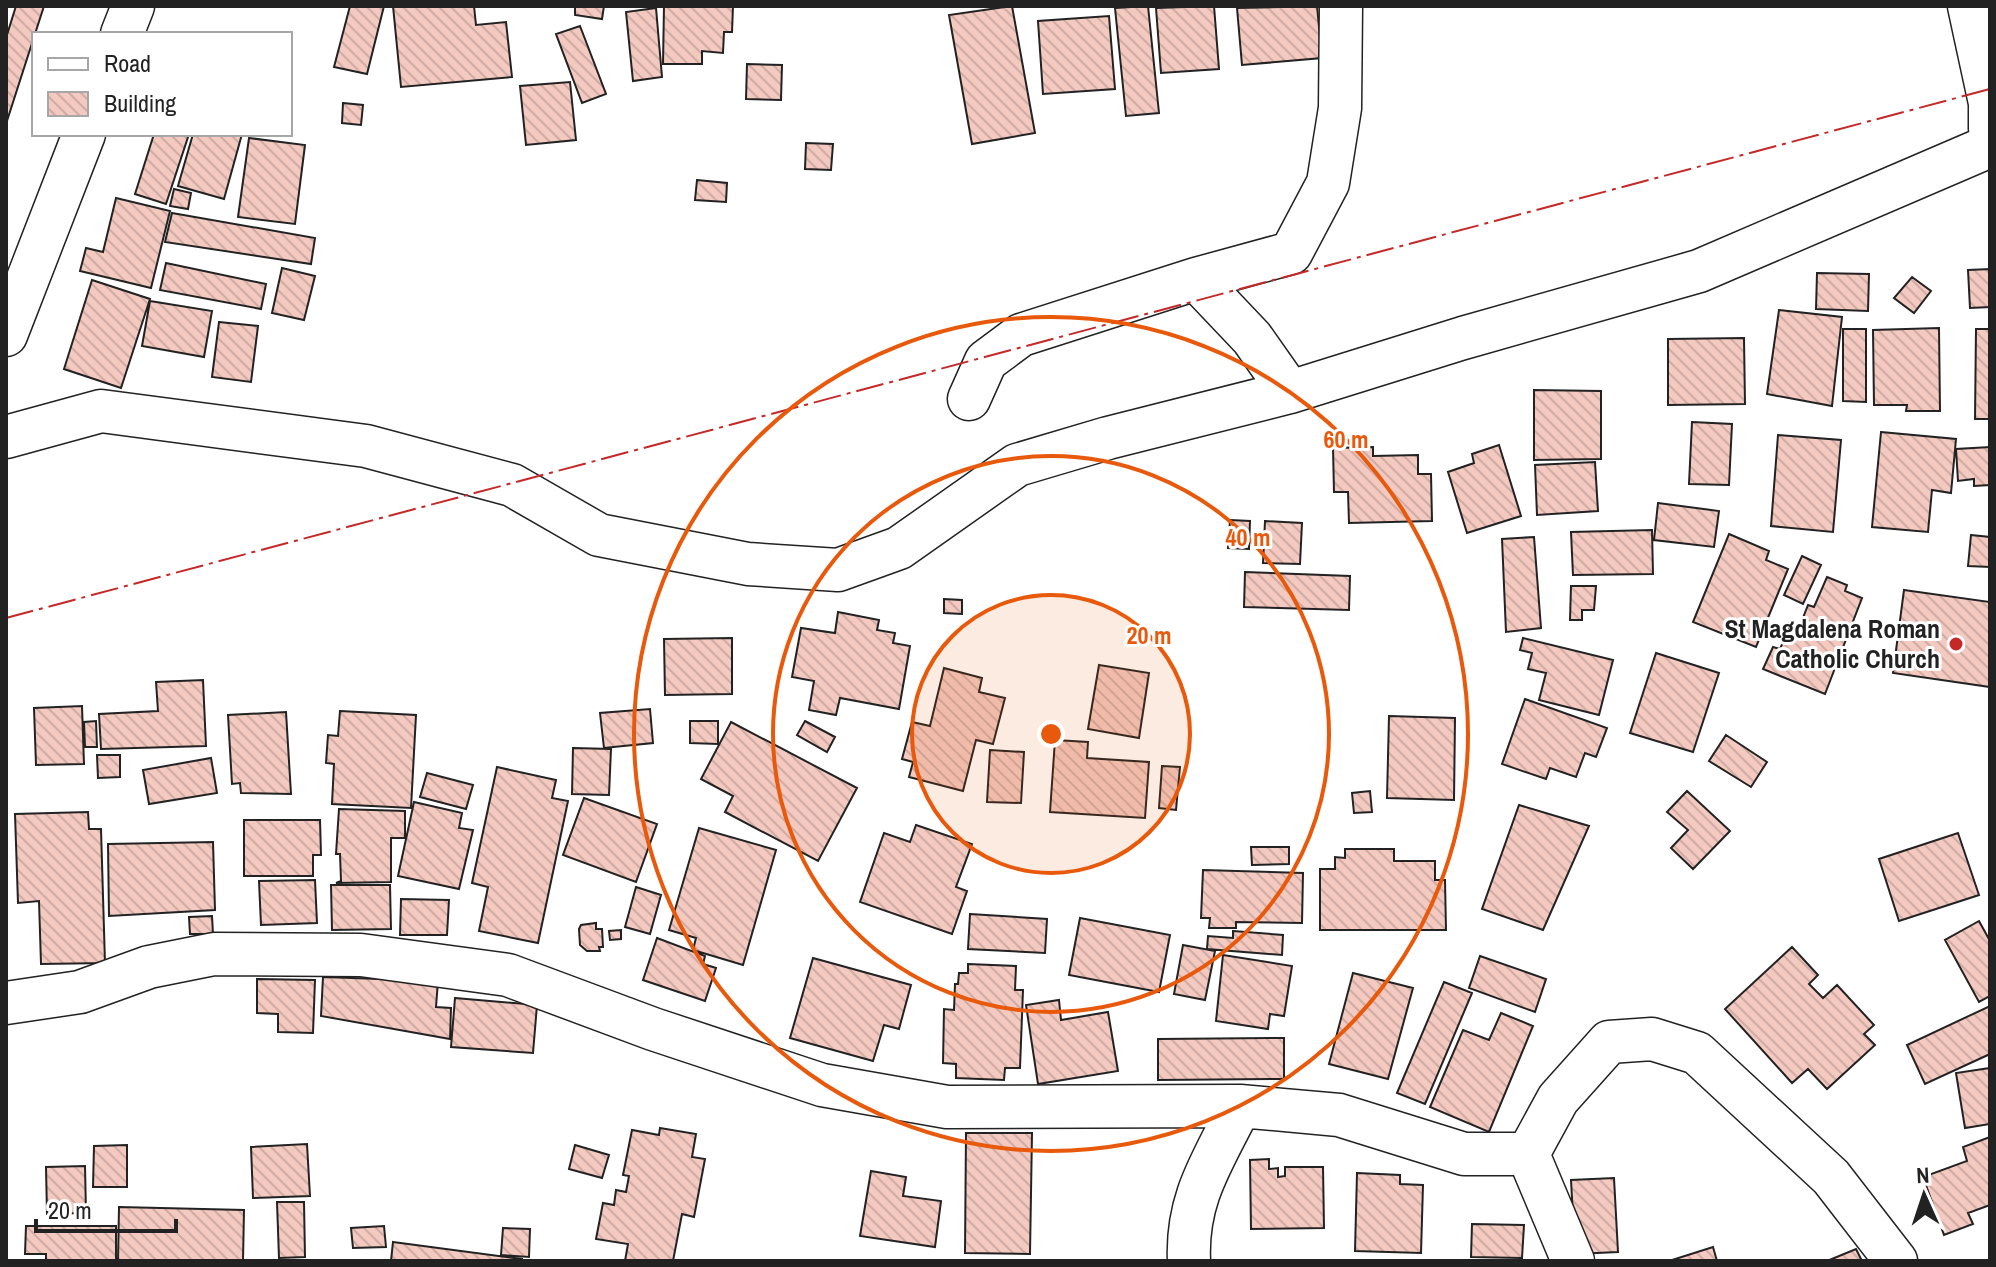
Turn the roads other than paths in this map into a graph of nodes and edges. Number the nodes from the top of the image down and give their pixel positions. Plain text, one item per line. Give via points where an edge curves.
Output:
1 (133, 6) edge
2 (1341, 6) edge
3 (1969, 6) edge
4 (123, 32) edge
5 (1990, 129) edge
6 (83, 136) edge
7 (1990, 146) edge
8 (1196, 279) junction
9 (6, 335) edge
10 (1290, 392) junction
11 (969, 399) dead end
12 (6, 437) edge
13 (6, 1003) edge
14 (1240, 1106) junction
15 (1528, 1154) junction
16 (1189, 1261) edge
17 (1573, 1261) edge
18 (1896, 1261) edge

1 - 4 street
2 - 8 street via 1340,108 1328,183 1291,253
3 - 5 street via 1990,103
6 - 9 street
7 - 10 street via 1699,271
8 - 10 street via 1252,338
8 - 11 street via 1021,335 986,361
10 - 12 street via 1017,465 899,548 838,570 748,564 599,535 512,485 366,446 101,411
13 - 14 street via 80,992 149,967 214,954 361,955 508,975 822,1085 947,1107
14 - 15 street via 1339,1115 1464,1154
14 - 16 street via 1194,1199 1187,1228
15 - 17 street
15 - 18 street via 1558,1099 1609,1042 1652,1039 1697,1053 1831,1177

